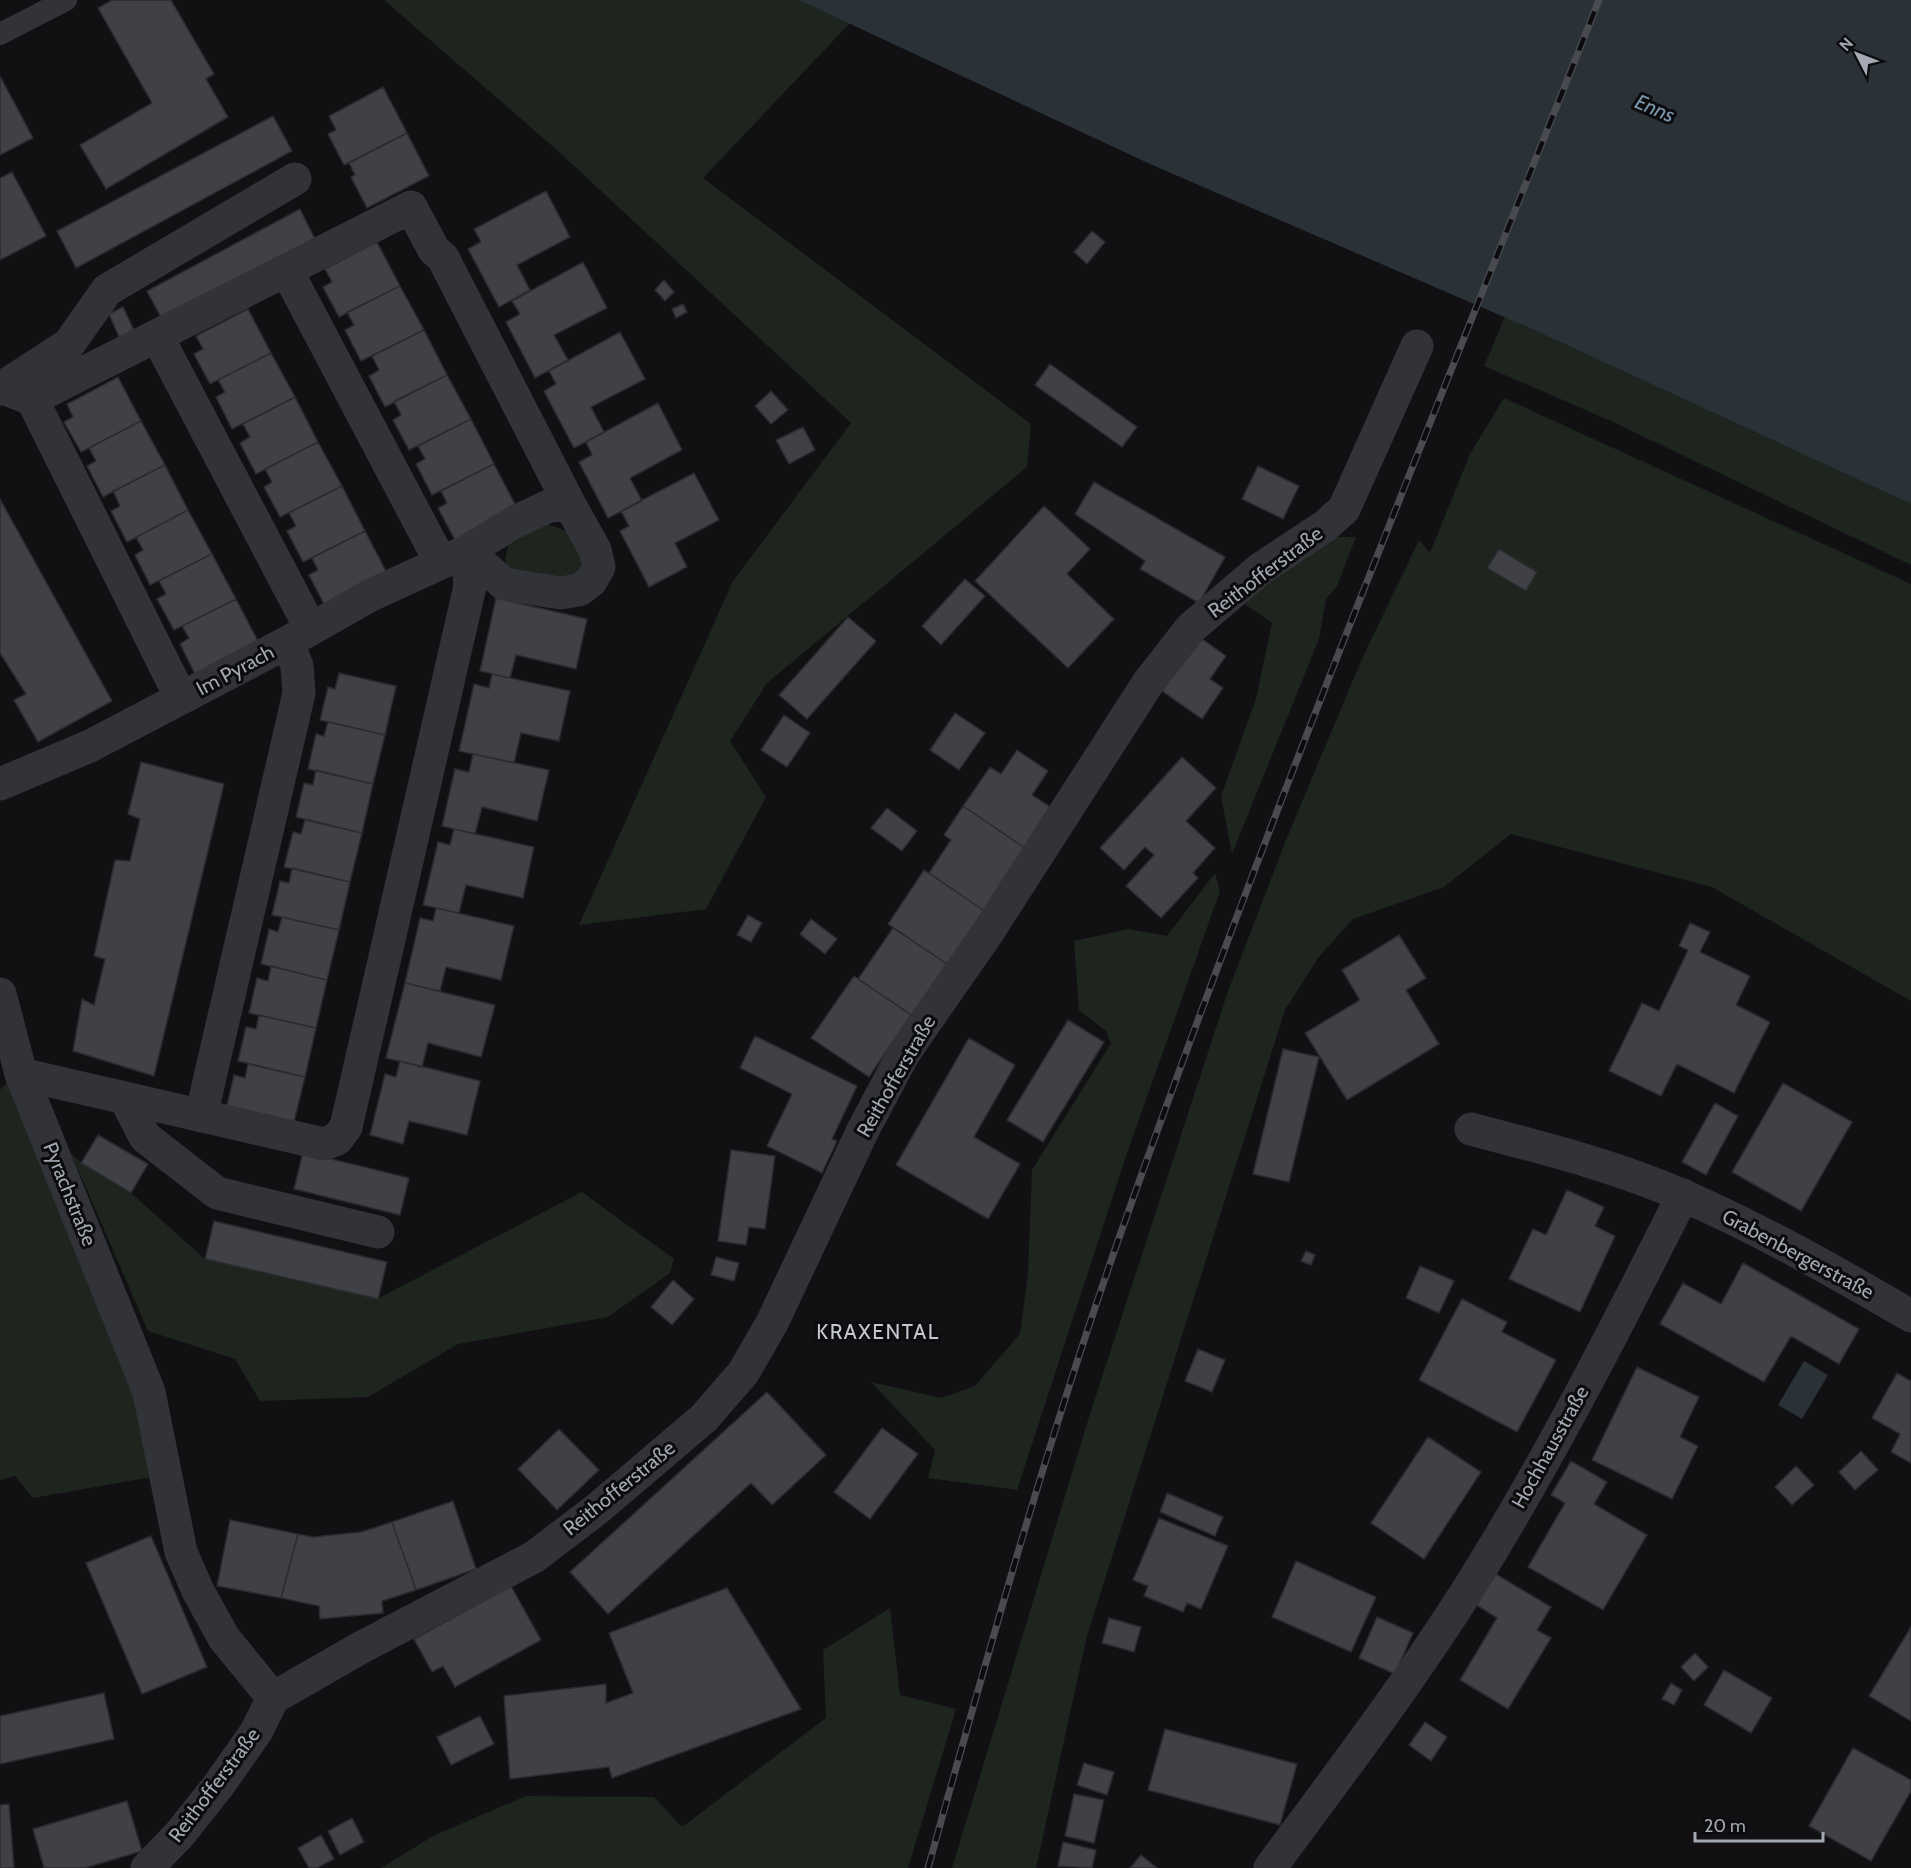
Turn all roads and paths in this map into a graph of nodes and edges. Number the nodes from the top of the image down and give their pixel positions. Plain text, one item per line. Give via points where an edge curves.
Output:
1 (66, 0) edge
2 (0, 34) edge
3 (295, 179) dead end
4 (288, 271) junction
5 (158, 338) junction
6 (1417, 346) dead end
7 (12, 392) edge
8 (570, 505) junction
9 (454, 557) junction
10 (299, 636) junction
11 (181, 698) junction
12 (0, 784) edge
13 (0, 994) edge
14 (21, 1074) junction
15 (125, 1098) junction
16 (201, 1116) junction
17 (1470, 1129) dead end
18 (1683, 1196) junction
19 (378, 1232) dead end
20 (1911, 1316) edge
21 (273, 1698) junction
22 (147, 1868) edge
23 (1270, 1868) edge

1 - 2 lane
3 - 7 street via 106,290 69,344
4 - 5 street
4 - 8 street via 411,207 443,258
4 - 9 street
5 - 7 street
5 - 10 street
6 - 21 street, Reithofferstraße via 1344,509 1260,569 1191,628 1148,683 988,932 904,1053 863,1130 772,1323 743,1373 704,1418 534,1557
7 - 11 street
8 - 9 street, Im Pyrach via 549,506
8 - 9 street via 595,550 599,567 591,581 579,590 560,593 504,584
9 - 10 street, Im Pyrach via 371,595
9 - 16 street via 470,586 346,1128 337,1139 324,1144
10 - 11 street, Im Pyrach
10 - 16 street via 299,693
11 - 12 street, Im Pyrach via 90,746
13 - 14 street, Pyrachstraße
14 - 15 street
14 - 21 street, Pyrachstraße via 149,1392 181,1552 224,1638
15 - 16 street
15 - 19 street via 145,1137 217,1193
17 - 18 street via 1552,1151
18 - 20 street, Grabenbergerstraße via 1743,1224
18 - 23 street, Hochhausstraße via 1604,1350 1491,1552 1362,1747
21 - 22 street, Reithofferstraße via 256,1732 218,1786

